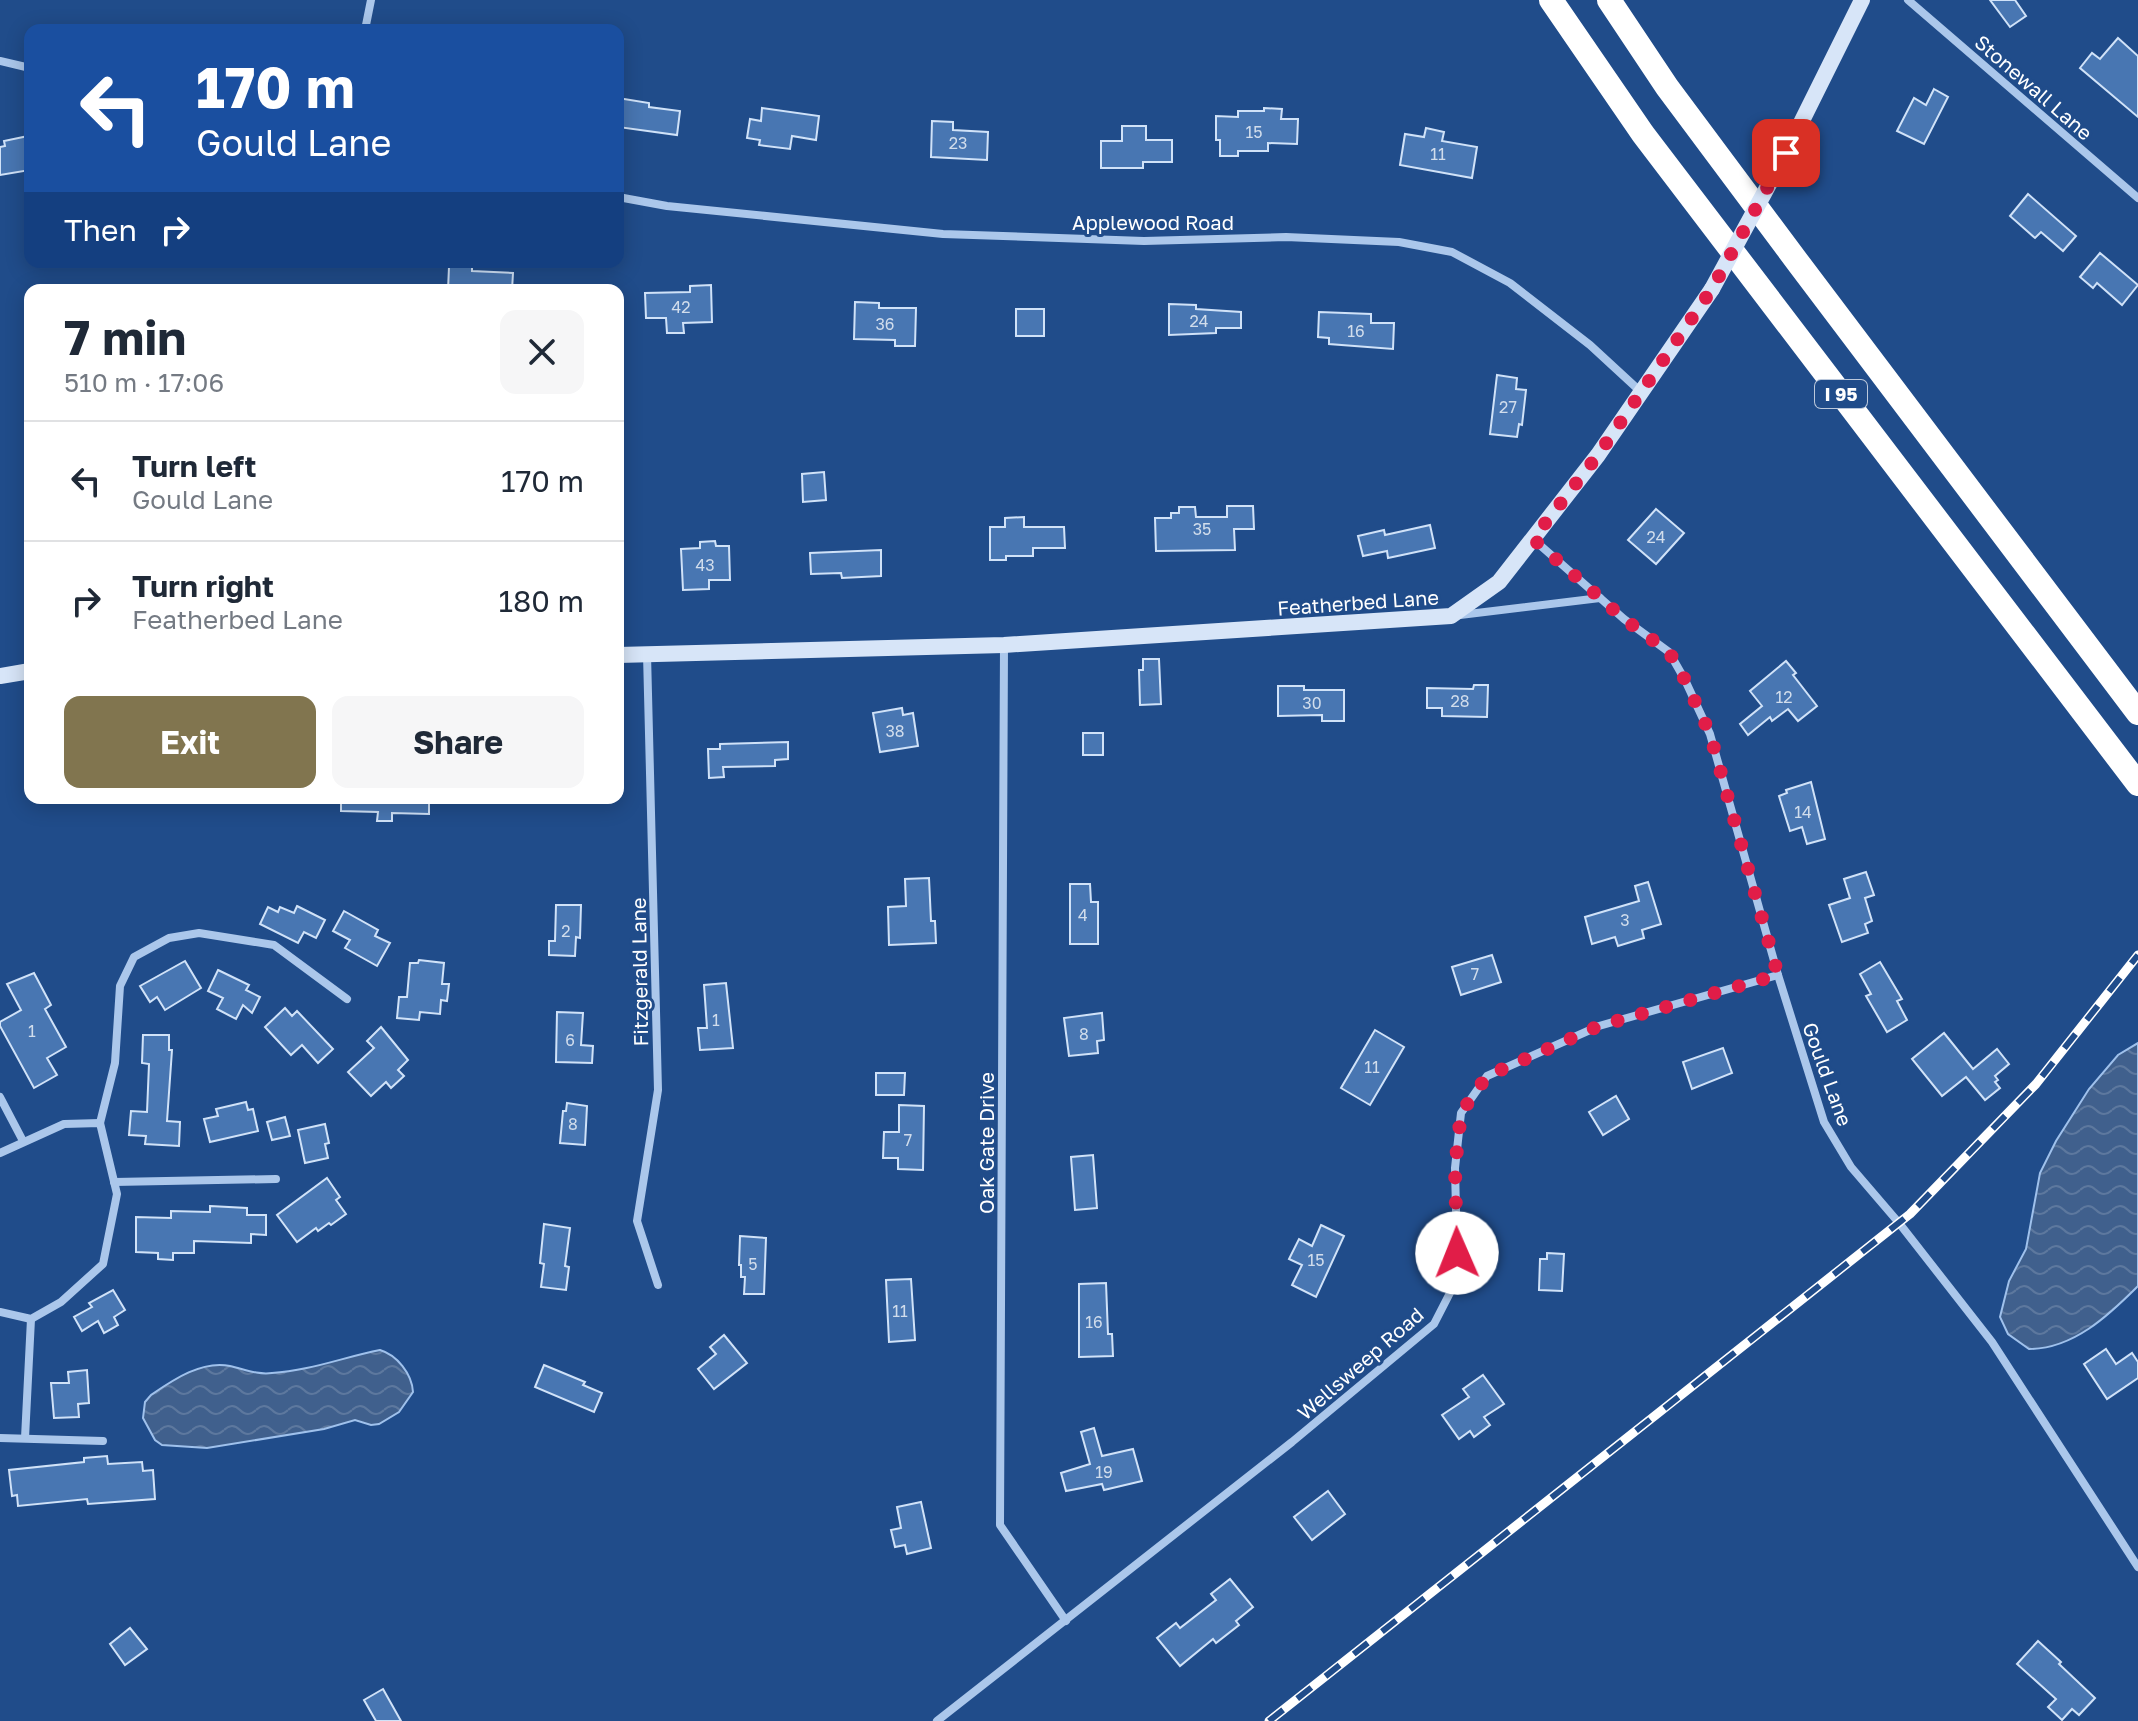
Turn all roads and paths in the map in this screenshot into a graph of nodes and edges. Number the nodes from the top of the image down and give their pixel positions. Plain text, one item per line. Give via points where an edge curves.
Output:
1 (371, 0) edge
2 (1551, 0) edge
3 (1609, 0) edge
4 (1862, 0) edge
5 (1908, 0) edge
6 (366, 24) edge
7 (0, 61) edge
8 (24, 67) edge
9 (624, 198) edge
10 (2138, 198) edge
11 (1641, 392) junction
12 (1533, 539) junction
13 (1600, 598) junction
14 (1451, 616) junction
15 (1004, 645) junction
16 (647, 653) junction
17 (624, 655) edge
18 (24, 672) edge
19 (0, 676) edge
20 (2138, 713) edge
21 (2138, 784) edge
22 (1778, 975) junction
23 (347, 999) dead end
24 (0, 1097) edge
25 (100, 1123) junction
26 (23, 1141) junction
27 (0, 1153) edge
28 (276, 1179) dead end
29 (114, 1182) junction
30 (658, 1285) dead end
31 (0, 1312) edge
32 (31, 1319) junction
33 (0, 1438) edge
34 (25, 1438) junction
35 (103, 1441) dead end
36 (2138, 1567) edge
37 (1066, 1621) junction
38 (937, 1721) edge

1 - 6 street
2 - 21 highway, I 95 via 1643,134
3 - 20 highway, I 95 via 1789,252
4 - 11 street, Featherbed Lane, bridge via 1712,289
5 - 10 street, Stonewall Lane
7 - 8 street
9 - 11 street, Applewood Road via 943,234 1144,241 1286,237 1439,249 1510,283
11 - 12 street, Featherbed Lane
12 - 13 street, Gould Lane
12 - 14 street, Featherbed Lane via 1499,582
13 - 14 street
13 - 22 street, Gould Lane via 1669,652 1685,680 1710,734
14 - 15 street, Featherbed Lane
15 - 16 street, Featherbed Lane
15 - 37 street, Oak Gate Drive via 1000,1525
16 - 17 street, Featherbed Lane
16 - 30 street, Fitzgerald Lane via 658,1090 637,1221
18 - 19 street
22 - 36 street, Gould Lane via 1830,1133 1851,1167 1992,1342
22 - 37 street, Wellsweep Road via 1599,1026 1487,1076 1461,1113 1455,1168 1457,1253 1452,1289 1434,1324
23 - 25 street via 274,945 199,933 169,938 134,957 120,986 115,1063
24 - 26 street
25 - 26 street via 64,1124
25 - 29 street
26 - 27 street
28 - 29 street
29 - 32 street via 117,1194 103,1264 61,1302
31 - 32 street
32 - 34 street
33 - 34 street
34 - 35 street
37 - 38 street, Wellsweep Road

